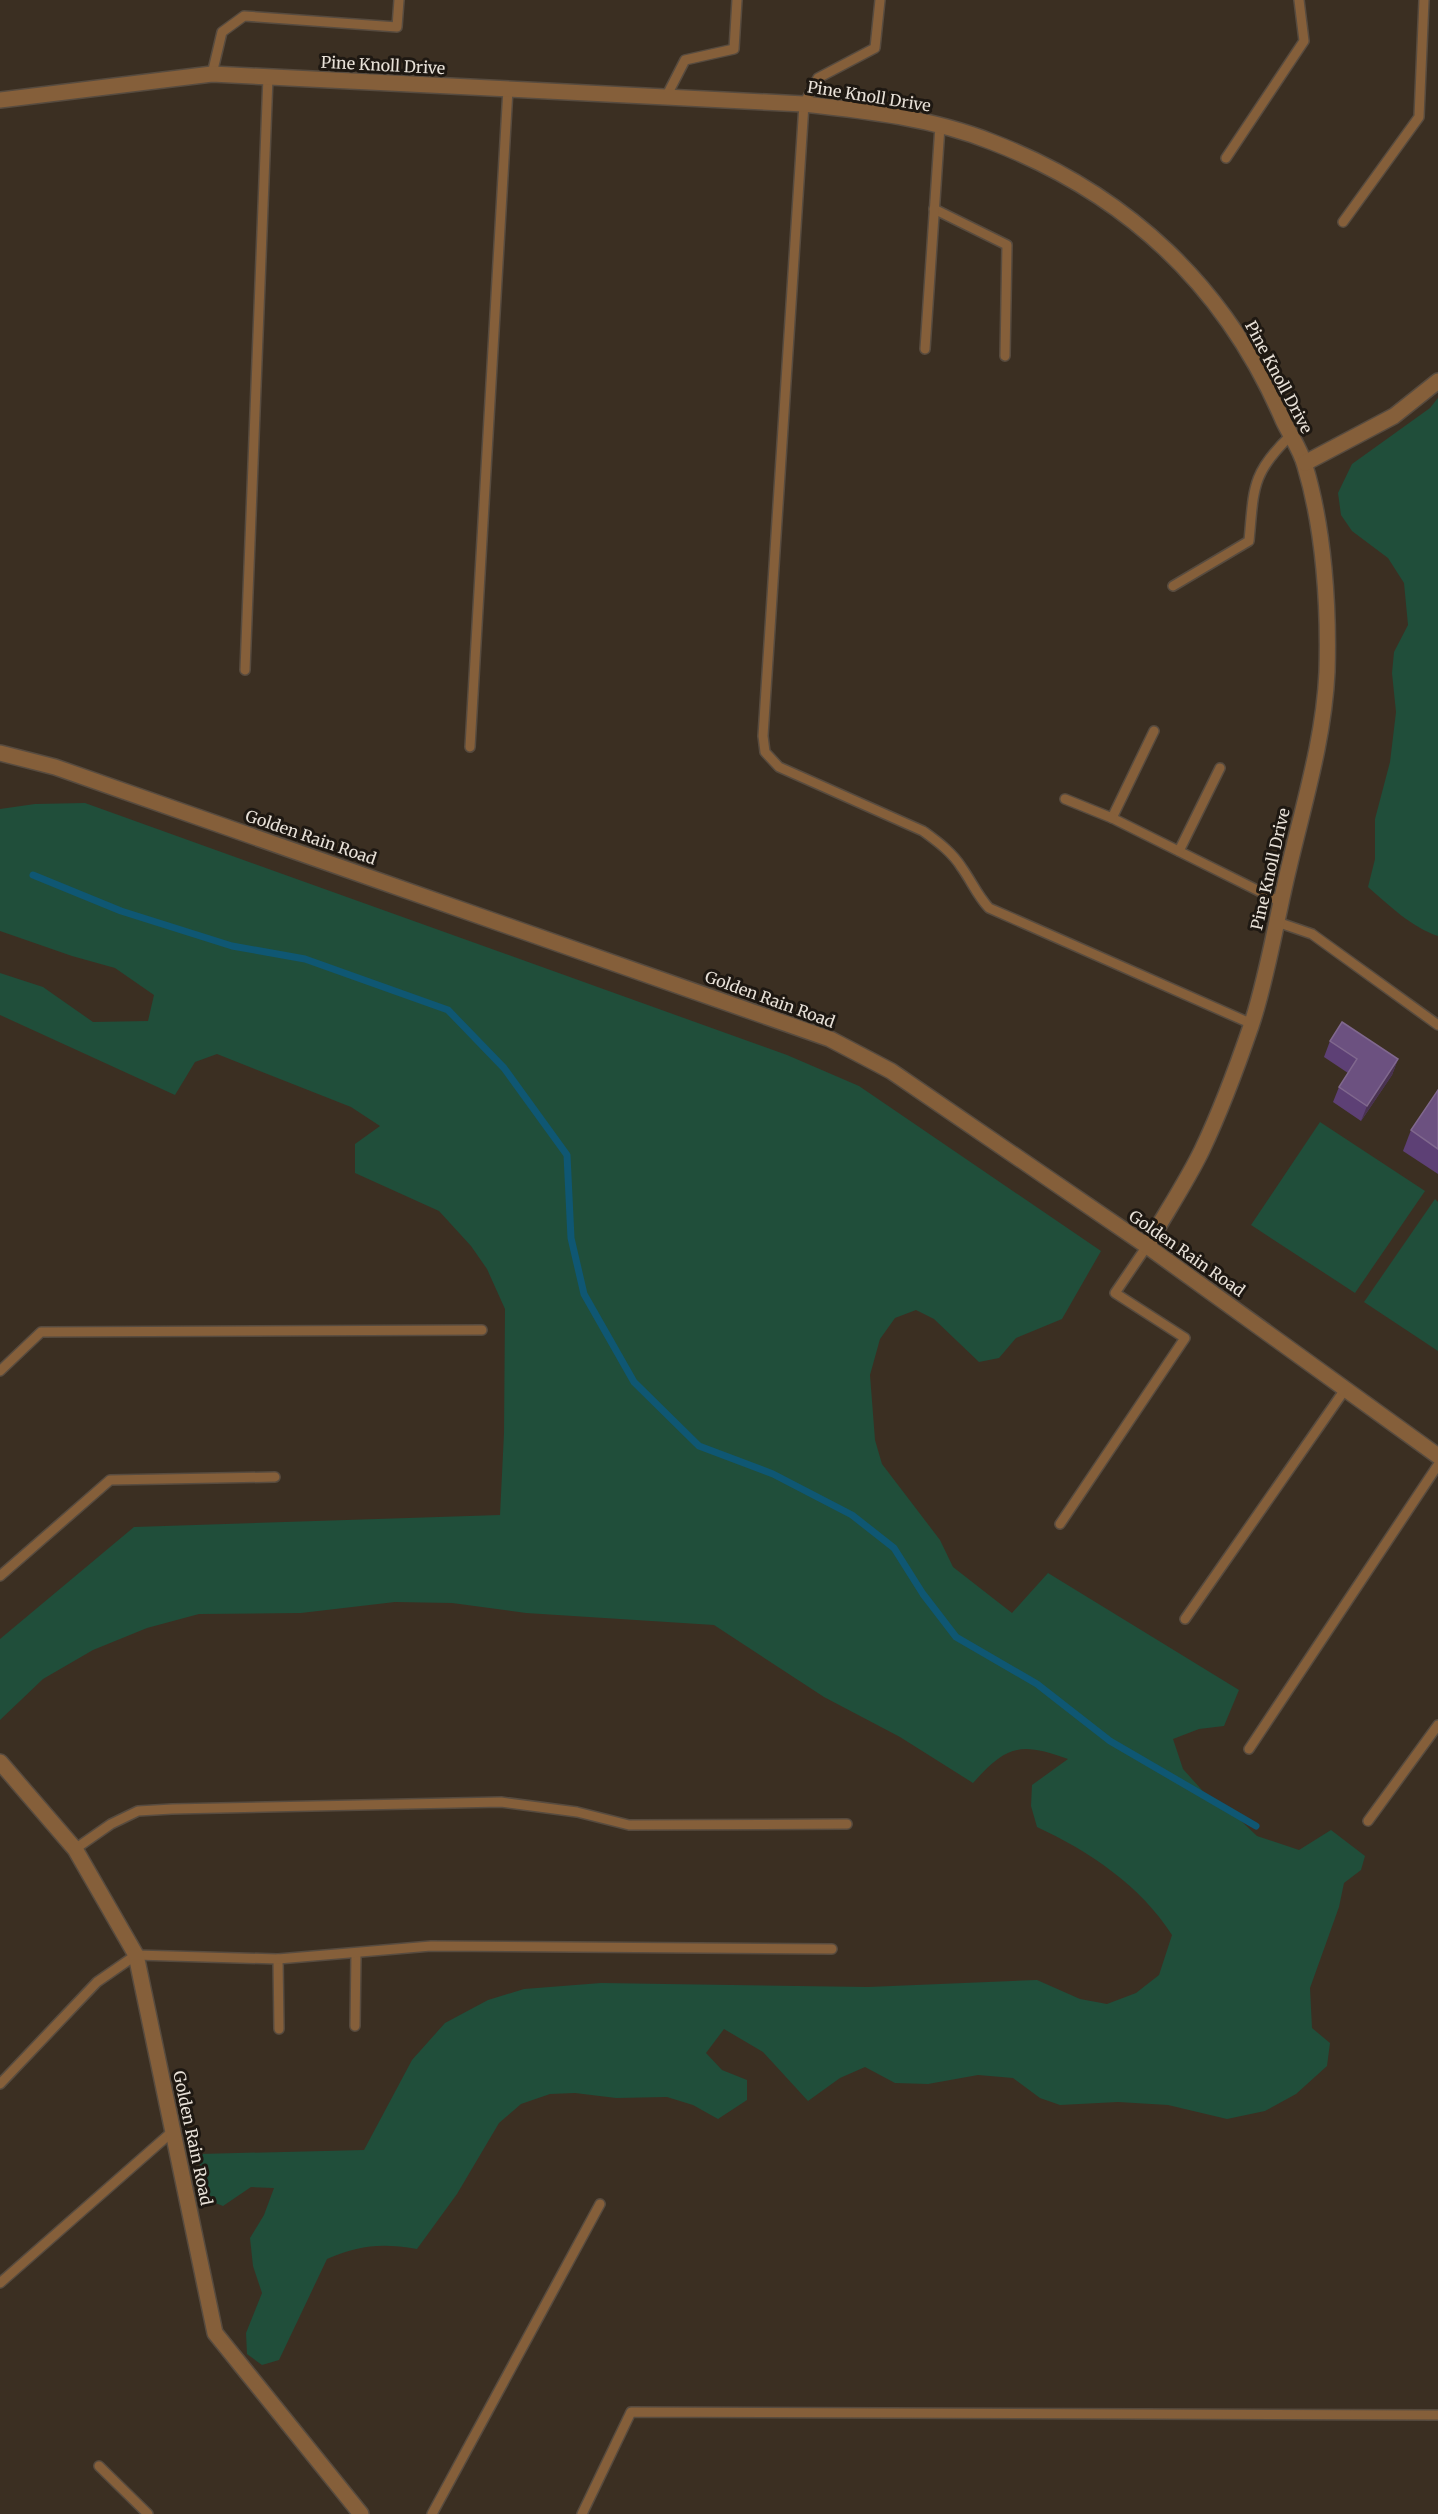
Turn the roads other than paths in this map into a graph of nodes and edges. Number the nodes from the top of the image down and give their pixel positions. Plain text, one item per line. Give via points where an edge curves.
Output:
1 (399, 0) edge
2 (737, 0) edge
3 (880, 0) edge
4 (1299, 0) edge
5 (1424, 0) edge
6 (212, 74) junction
7 (268, 77) junction
8 (508, 89) junction
9 (666, 97) junction
10 (0, 100) edge
11 (804, 104) junction
12 (940, 126) junction
13 (1226, 158) dead end
14 (934, 209) junction
15 (1343, 222) dead end
16 (926, 349) dead end
17 (1005, 356) dead end
18 (1438, 381) edge
19 (1290, 436) junction
20 (1305, 463) junction
21 (1173, 586) dead end
22 (245, 670) dead end
23 (1154, 731) dead end
24 (470, 747) dead end
25 (0, 753) edge
26 (1220, 768) dead end
27 (1065, 799) dead end
28 (1112, 818) junction
29 (1179, 851) junction
30 (1281, 902) junction
31 (1277, 922) junction
32 (1252, 1024) junction
33 (1438, 1025) edge
34 (1147, 1246) junction
35 (482, 1330) dead end
36 (0, 1371) edge
37 (1346, 1388) junction
38 (1438, 1456) edge
39 (1438, 1465) edge
40 (275, 1476) dead end
41 (1060, 1524) dead end
42 (0, 1576) edge
43 (1185, 1619) dead end
44 (1438, 1725) edge
45 (1249, 1749) dead end
46 (0, 1762) edge
47 (1368, 1821) dead end
48 (847, 1824) dead end
49 (75, 1849) junction
50 (832, 1949) dead end
51 (356, 1953) junction
52 (136, 1955) junction
53 (278, 1959) junction
54 (355, 2026) dead end
55 (279, 2029) dead end
56 (0, 2084) edge
57 (173, 2132) junction
58 (600, 2204) dead end
59 (0, 2283) edge
60 (1438, 2415) edge
61 (99, 2466) dead end
62 (148, 2514) edge
63 (361, 2514) edge
64 (432, 2514) edge
65 (582, 2514) edge

1 - 6 lane via 397,27 244,16 222,32
2 - 9 lane via 734,49 685,60
3 - 11 lane via 875,48 818,78
4 - 13 lane via 1304,41
5 - 15 lane via 1419,117
6 - 7 street, Pine Knoll Drive
6 - 10 street, Pine Knoll Drive
7 - 8 street, Pine Knoll Drive
7 - 22 lane
8 - 9 street, Pine Knoll Drive
8 - 24 lane
9 - 11 street, Pine Knoll Drive
11 - 12 street, Pine Knoll Drive
11 - 32 lane via 765,752 779,767 923,831 944,846 962,867 975,893 989,908
12 - 14 lane
12 - 19 street, Pine Knoll Drive via 1035,160 1085,186 1143,226 1198,279 1240,337
14 - 16 lane
14 - 17 lane via 1007,245
18 - 20 street via 1394,416
19 - 20 street, Pine Knoll Drive
19 - 21 lane via 1261,468 1249,541
20 - 30 street, Pine Knoll Drive via 1318,525 1327,673 1321,729
23 - 28 lane
25 - 34 street, Golden Rain Road via 55,767 830,1039 891,1071
26 - 29 lane
27 - 28 lane
28 - 29 lane
29 - 30 lane
30 - 31 street, Pine Knoll Drive
31 - 32 street, Pine Knoll Drive
31 - 33 lane via 1312,934
32 - 34 street, Pine Knoll Drive via 1202,1149
34 - 37 street, Golden Rain Road
34 - 41 lane via 1115,1293 1185,1338
35 - 36 lane via 41,1332
37 - 38 street, Golden Rain Road
37 - 43 lane
39 - 45 lane
40 - 42 lane via 110,1480
44 - 47 lane
46 - 49 street, Golden Rain Road
48 - 49 lane via 629,1825 577,1812 501,1802 172,1809 138,1811
49 - 52 street, Golden Rain Road
50 - 51 lane via 431,1946
51 - 53 lane
51 - 54 lane
52 - 53 lane
52 - 56 lane via 97,1983
52 - 57 street, Golden Rain Road
53 - 55 lane
57 - 59 lane
57 - 63 street, Golden Rain Road via 215,2333
58 - 64 lane
60 - 65 lane via 631,2412
61 - 62 lane

